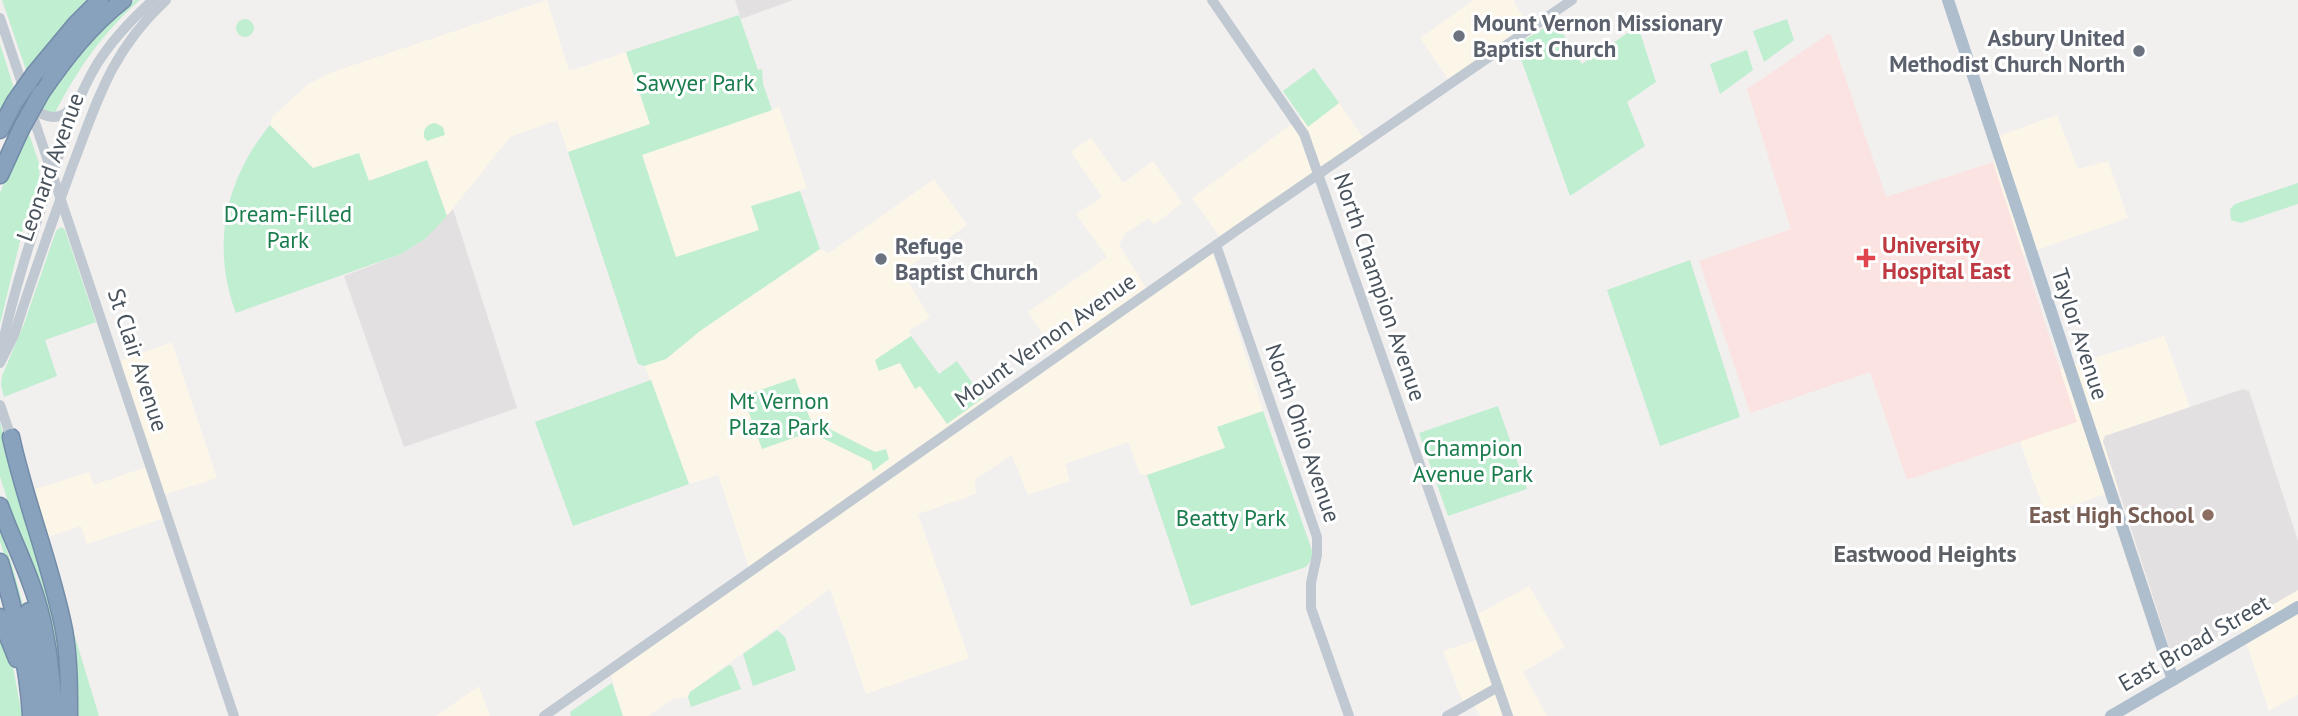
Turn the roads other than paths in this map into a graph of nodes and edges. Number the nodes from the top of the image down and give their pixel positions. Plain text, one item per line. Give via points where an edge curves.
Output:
1 (100, 0) edge
2 (123, 0) edge
3 (153, 0) edge
4 (166, 0) edge
5 (1212, 0) edge
6 (1572, 0) edge
7 (1948, 0) edge
8 (0, 18) edge
9 (85, 89) junction
10 (28, 100) junction
11 (0, 130) edge
12 (1318, 174) junction
13 (52, 175) junction
14 (0, 176) edge
15 (61, 198) junction
16 (1216, 245) junction
17 (0, 361) edge
18 (0, 405) edge
19 (11, 437) joint
20 (0, 506) edge
21 (14, 544) junction
22 (0, 562) edge
23 (2298, 607) edge
24 (0, 617) edge
25 (2173, 680) junction
26 (1498, 687) junction
27 (30, 716) edge
28 (44, 716) edge
29 (55, 716) edge
30 (69, 716) edge
31 (234, 716) edge
32 (544, 716) edge
33 (1349, 716) edge
34 (1447, 716) edge
35 (1508, 716) edge
36 (2111, 716) edge

1 - 10 highway, bridge via 35,73
2 - 10 highway
3 - 9 street, Leonard Avenue via 117,38
4 - 15 street, Leonard Avenue via 128,42 108,75
5 - 12 street, North Champion Avenue via 1304,134
6 - 12 street, Mount Vernon Avenue
7 - 25 main road, Taylor Avenue
8 - 10 street, St Clair Avenue
9 - 10 street via 71,109 57,118 46,117
9 - 13 street, Leonard Avenue
10 - 11 highway
10 - 13 street, St Clair Avenue
10 - 14 highway, bridge
12 - 16 street, Mount Vernon Avenue
12 - 26 street, North Champion Avenue
13 - 15 street, St Clair Avenue
13 - 17 street, Leonard Avenue
15 - 17 street, Leonard Avenue via 14,335
15 - 31 street, St Clair Avenue
16 - 32 street, Mount Vernon Avenue
16 - 33 street, North Ohio Avenue via 1317,537 1310,600
18 - 19 street
19 - 30 highway via 57,599
20 - 21 highway
21 - 28 highway via 38,659
21 - 29 highway via 42,619
22 - 27 highway via 21,639
23 - 25 main road, East Broad Street
24 - 27 highway via 17,660
25 - 36 main road, East Broad Street
26 - 34 street
26 - 35 street, North Champion Avenue

